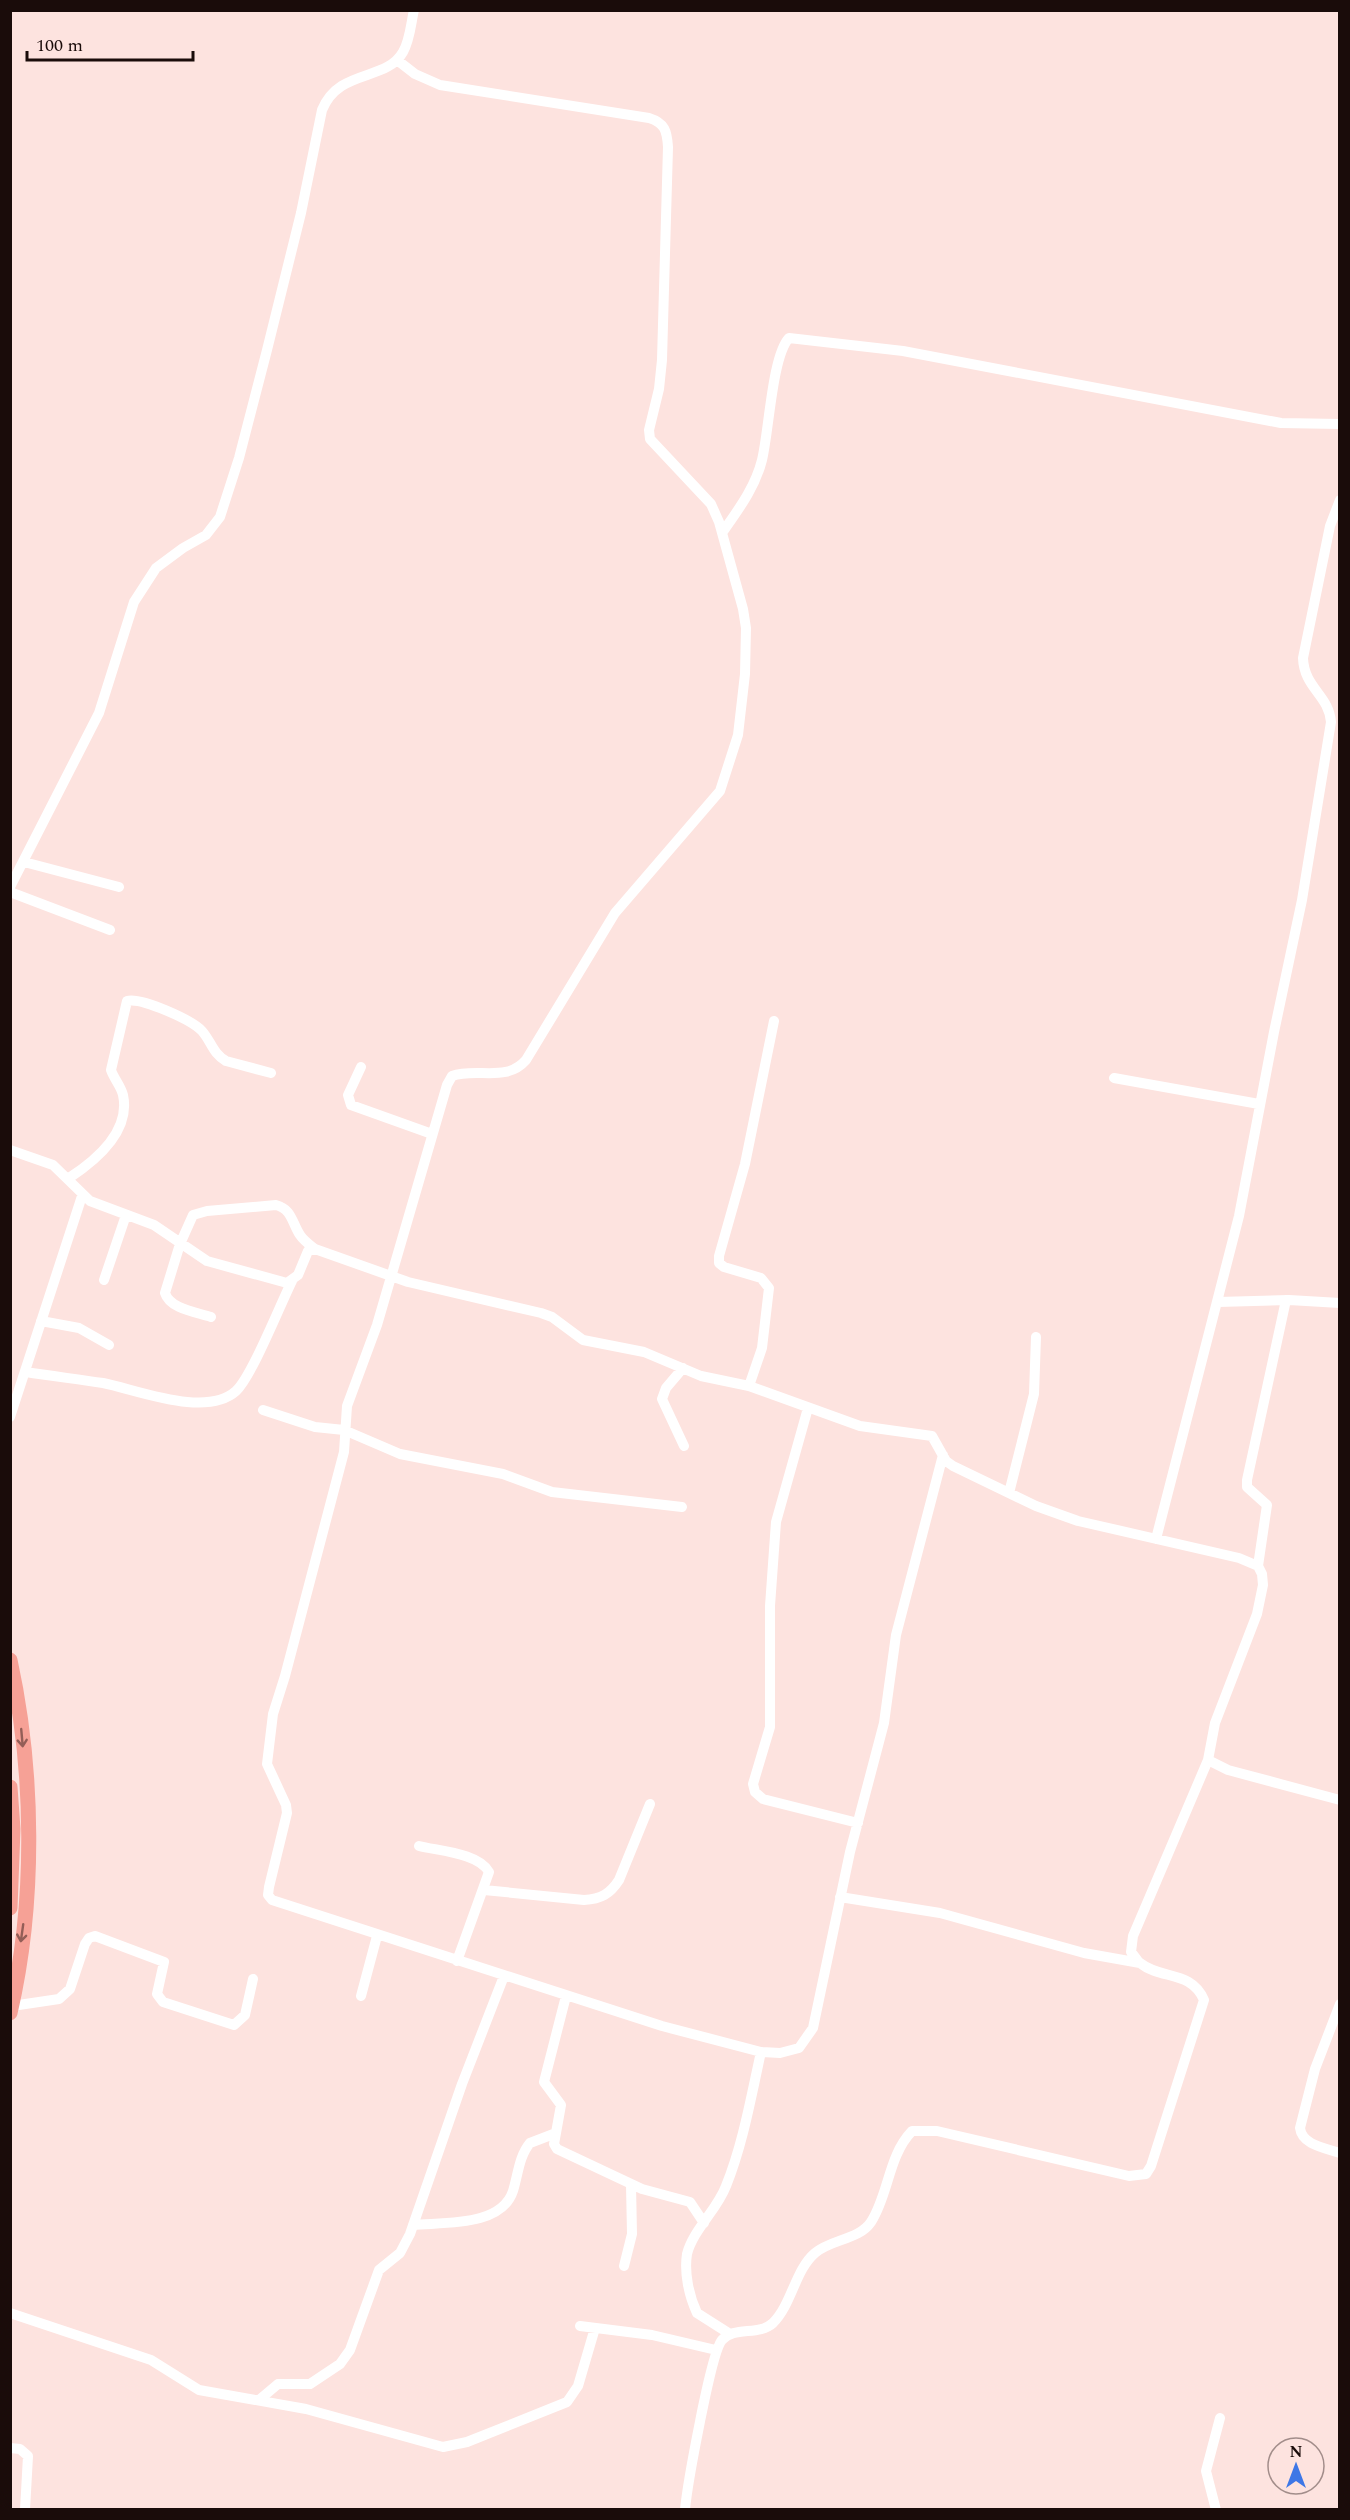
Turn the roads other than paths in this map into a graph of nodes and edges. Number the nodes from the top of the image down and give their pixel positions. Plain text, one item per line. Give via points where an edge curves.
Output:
1 (414, 10) edge
2 (397, 60) junction
3 (1340, 424) edge
4 (1340, 500) edge
5 (722, 533) junction
6 (24, 862) junction
7 (10, 887) edge
8 (119, 887) dead end
9 (10, 892) edge
10 (110, 930) dead end
11 (774, 1021) dead end
12 (361, 1067) dead end
13 (271, 1073) dead end
14 (1114, 1078) dead end
15 (1259, 1104) junction
16 (432, 1134) junction
17 (10, 1150) edge
18 (69, 1178) junction
19 (82, 1196) junction
20 (126, 1215) junction
21 (180, 1244) junction
22 (315, 1249) junction
23 (390, 1277) junction
24 (104, 1280) dead end
25 (292, 1281) junction
26 (1286, 1300) junction
27 (1218, 1302) junction
28 (1340, 1303) edge
29 (211, 1317) dead end
30 (40, 1321) junction
31 (1036, 1337) dead end
32 (109, 1345) dead end
33 (683, 1368) junction
34 (26, 1372) junction
35 (749, 1386) junction
36 (808, 1408) junction
37 (263, 1410) dead end
38 (10, 1417) edge
39 (344, 1430) junction
40 (684, 1446) dead end
41 (943, 1455) junction
42 (1009, 1493) junction
43 (682, 1507) dead end
44 (1156, 1539) junction
45 (1258, 1566) junction
46 (10, 1660) edge
47 (1208, 1760) junction
48 (10, 1787) edge
49 (1340, 1800) edge
50 (650, 1804) dead end
51 (858, 1823) junction
52 (419, 1846) dead end
53 (484, 1890) junction
54 (840, 1897) junction
55 (10, 1908) edge
56 (377, 1936) junction
57 (457, 1961) junction
58 (1140, 1963) junction
59 (504, 1976) junction
60 (253, 1979) dead end
61 (362, 1996) dead end
62 (566, 1996) junction
63 (1340, 2004) edge
64 (11, 2010) edge
65 (760, 2052) junction
66 (556, 2133) junction
67 (1340, 2153) edge
68 (632, 2185) junction
69 (704, 2223) junction
70 (413, 2225) junction
71 (624, 2266) dead end
72 (10, 2313) edge
73 (580, 2326) dead end
74 (595, 2328) junction
75 (730, 2334) junction
76 (716, 2350) junction
77 (259, 2400) junction
78 (1220, 2418) dead end
79 (10, 2448) edge
80 (25, 2510) edge
81 (685, 2510) edge
82 (1216, 2510) edge

1 - 2 street via 404,51
2 - 5 street via 415,74 440,85 649,118 665,127 668,147 662,360 650,439 711,504
2 - 6 street via 344,83 327,97 267,350 220,517 206,535 156,568 134,602 99,713
3 - 5 street via 1281,423 933,356 789,338 779,355 762,462 750,492
4 - 15 street via 1327,539 1303,664 1307,680 1330,711 1330,733 1302,900
5 - 16 street via 743,609 746,648 738,735 720,791 615,913 526,1060 511,1072 452,1076
6 - 7 street
6 - 8 street
9 - 10 street
11 - 35 street via 745,1164 719,1256 724,1267 761,1278 769,1288 764,1338
12 - 16 street via 348,1095 351,1105
13 - 18 street via 219,1057 193,1024 143,1001 127,1001 111,1070 124,1101 117,1128 104,1152
14 - 15 street
15 - 27 street via 1239,1216
16 - 23 street
17 - 18 street via 53,1165
18 - 19 street
19 - 20 street
19 - 30 street
20 - 21 street via 154,1225
20 - 24 street
21 - 22 street via 193,1215 199,1212 276,1205 288,1211 298,1233
21 - 25 street via 207,1261 279,1283
21 - 29 street via 166,1286 167,1300
22 - 23 street
22 - 25 street via 308,1251
23 - 33 street via 541,1313 583,1340 644,1352
23 - 39 street via 347,1406
25 - 34 street via 245,1379 226,1398 209,1402 173,1399 104,1383
26 - 27 street
26 - 28 street
26 - 45 street via 1246,1480 1247,1487 1267,1505
27 - 44 street
30 - 32 street via 79,1328
30 - 34 street
31 - 42 street via 1034,1394
33 - 35 street
33 - 40 street via 662,1399
34 - 38 street
35 - 36 street
36 - 41 street via 860,1426 932,1436
36 - 51 street via 776,1522 770,1606 770,1727 753,1784 755,1792 763,1798
37 - 39 street via 315,1427
39 - 43 street via 400,1454 503,1474 552,1492
39 - 56 street via 344,1452 273,1714 267,1764 287,1814 268,1895 279,1904
41 - 42 street via 953,1466
41 - 51 street via 896,1635 884,1723
42 - 44 street via 1078,1521
44 - 45 street
45 - 47 street via 1263,1585 1259,1606 1218,1715
46 -> 64 highway via 22,1730 28,1847 26,1905
47 - 49 street via 1228,1770
47 - 58 street via 1138,1920 1131,1952
48 - 55 highway
50 - 53 street via 619,1880 614,1889 600,1898 584,1900
51 - 54 street
52 - 53 street via 482,1863 489,1872
53 - 57 street
54 - 58 street via 940,1913 1084,1953
54 - 65 street via 813,2028 799,2048 780,2053
56 - 57 street
56 - 61 street
57 - 59 street
58 - 75 street via 1187,1981 1199,1989 1204,2000 1146,2174 1129,2176 937,2131 912,2131 898,2151 870,2223 854,2235 816,2251 772,2324
59 - 62 street
59 - 70 street
60 - 64 street via 244,2015 234,2025 162,2002 157,1994 164,1962 95,1936 85,1944 65,1995
62 - 65 street
62 - 66 street via 544,2074 546,2088 561,2105
63 - 67 street via 1315,2069 1300,2128 1306,2140
65 - 69 street via 731,2174
66 - 68 street via 554,2144 562,2152
66 - 70 street via 530,2142 508,2202 494,2213
68 - 69 street via 690,2202
68 - 71 street via 632,2234
69 - 75 street via 687,2255 692,2304 703,2319
70 - 77 street via 400,2253 378,2270 346,2358 317,2381 278,2384
72 - 77 street via 151,2360 199,2390
73 - 74 street
74 - 76 street via 652,2335
74 - 77 street via 578,2386 567,2402 455,2445 430,2446 306,2409
75 - 76 street
76 - 81 street
78 - 82 street via 1206,2471
79 - 80 street via 28,2456

